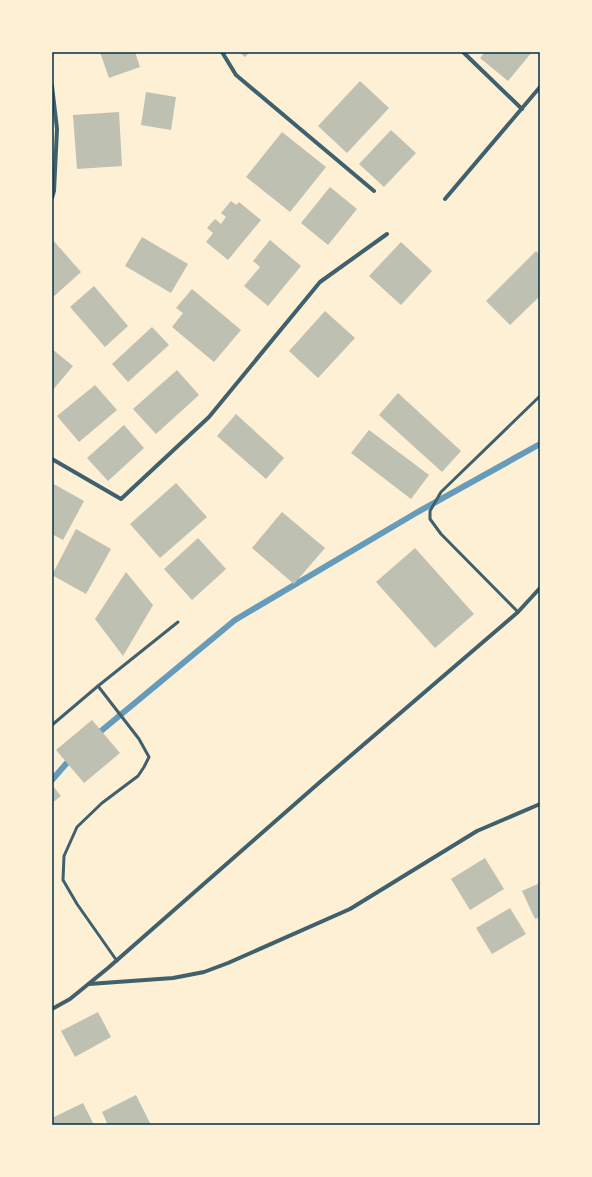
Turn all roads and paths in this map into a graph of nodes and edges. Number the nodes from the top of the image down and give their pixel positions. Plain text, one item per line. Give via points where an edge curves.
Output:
1 (222, 52) edge
2 (463, 52) edge
3 (52, 86) edge
4 (540, 87) edge
5 (522, 109) junction
6 (374, 191) dead end
7 (52, 198) edge
8 (445, 199) dead end
9 (387, 234) dead end
10 (540, 396) edge
11 (52, 459) edge
12 (540, 588) edge
13 (518, 612) junction
14 (178, 622) dead end
15 (98, 686) junction
16 (52, 725) edge
17 (540, 804) edge
18 (117, 961) junction
19 (89, 984) junction
20 (52, 1009) edge

1 - 6 street via 236,75
2 - 5 street
3 - 7 street via 57,129
4 - 5 street
5 - 8 street
9 - 11 street via 320,282 209,417 121,499
10 - 13 lane via 441,492 430,511 430,519 440,534
12 - 13 street
13 - 18 street
14 - 15 lane
15 - 16 lane
15 - 18 lane via 139,739 149,757 138,776 102,803 77,827 64,856 63,880
17 - 19 street via 477,831 350,909 228,963 204,972 173,978
18 - 19 street
19 - 20 street

